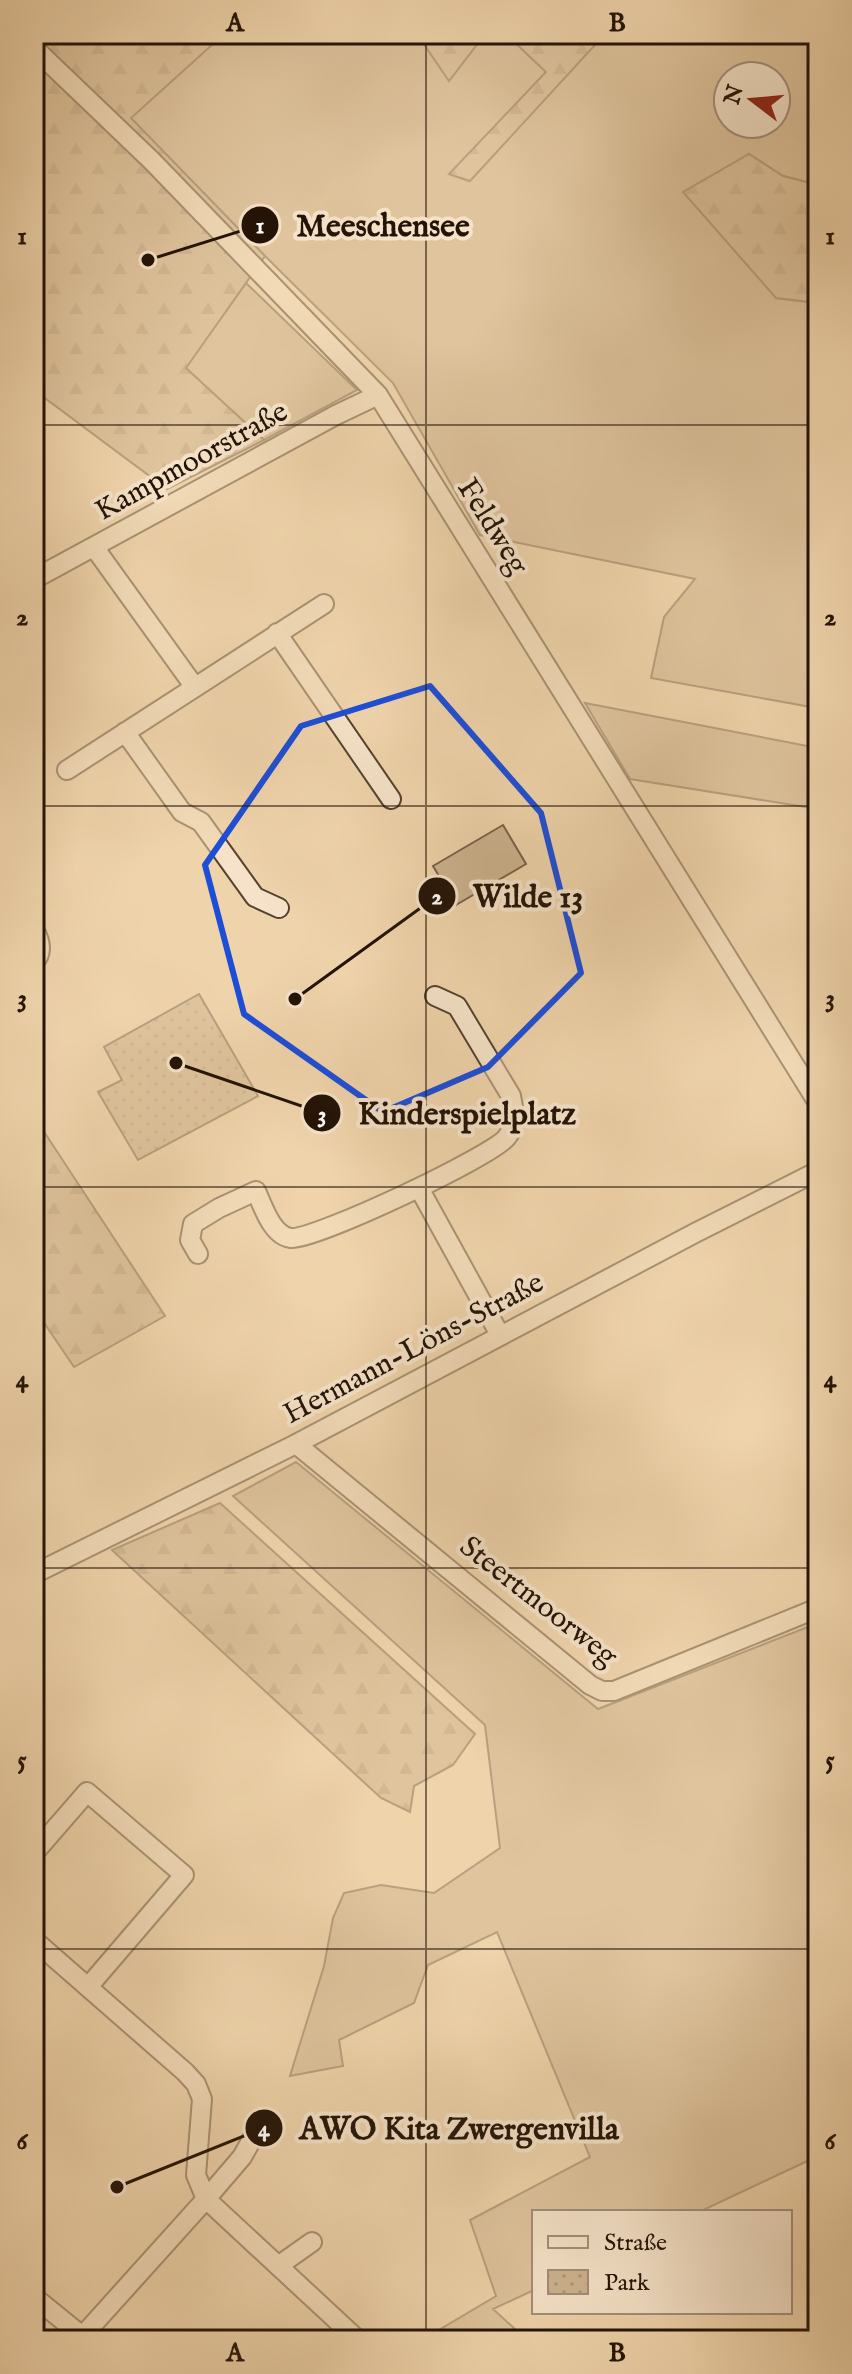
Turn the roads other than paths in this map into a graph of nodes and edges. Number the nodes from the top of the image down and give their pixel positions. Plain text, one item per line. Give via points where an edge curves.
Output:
1 (34, 48) edge
2 (378, 395) junction
3 (94, 547) junction
4 (34, 579) edge
5 (324, 604) dead end
6 (277, 633) junction
7 (194, 686) junction
8 (125, 732) junction
9 (67, 770) dead end
10 (391, 799) dead end
11 (279, 908) dead end
12 (34, 929) edge
13 (34, 962) edge
14 (435, 996) dead end
15 (818, 1103) edge
16 (818, 1171) edge
17 (419, 1188) junction
18 (198, 1254) dead end
19 (500, 1335) junction
20 (296, 1444) junction
21 (34, 1574) edge
22 (818, 1608) edge
23 (34, 1853) edge
24 (34, 1940) edge
25 (88, 1987) junction
26 (255, 2134) dead end
27 (206, 2199) junction
28 (312, 2242) dead end
29 (278, 2266) junction
30 (34, 2297) edge
31 (83, 2339) edge
32 (358, 2340) edge

1 - 2 street, Feldweg via 163,172
2 - 3 street, Kampmoorstraße
2 - 15 street, Feldweg
3 - 4 street, Kampmoorstraße
3 - 7 street
5 - 6 street
6 - 7 street
6 - 10 street
7 - 8 street
8 - 9 street
8 - 11 street via 182,812 201,822 255,897
12 - 13 street via 40,941
14 - 17 street via 457,1006 511,1096 514,1123 498,1147
16 - 19 street, Hermann-Löns-Straße
17 - 18 street via 329,1228 290,1238 276,1230 256,1191 193,1224 190,1240
17 - 19 street
19 - 20 street, Hermann-Löns-Straße
20 - 21 street, Hermann-Löns-Straße
20 - 22 street, Steertmoorweg via 602,1691 614,1691
23 - 25 street via 87,1792 184,1875
24 - 25 street
25 - 27 street via 196,2084 202,2099 196,2175
26 - 27 street
27 - 29 street
27 - 31 street
28 - 29 street
29 - 32 street
30 - 31 street

